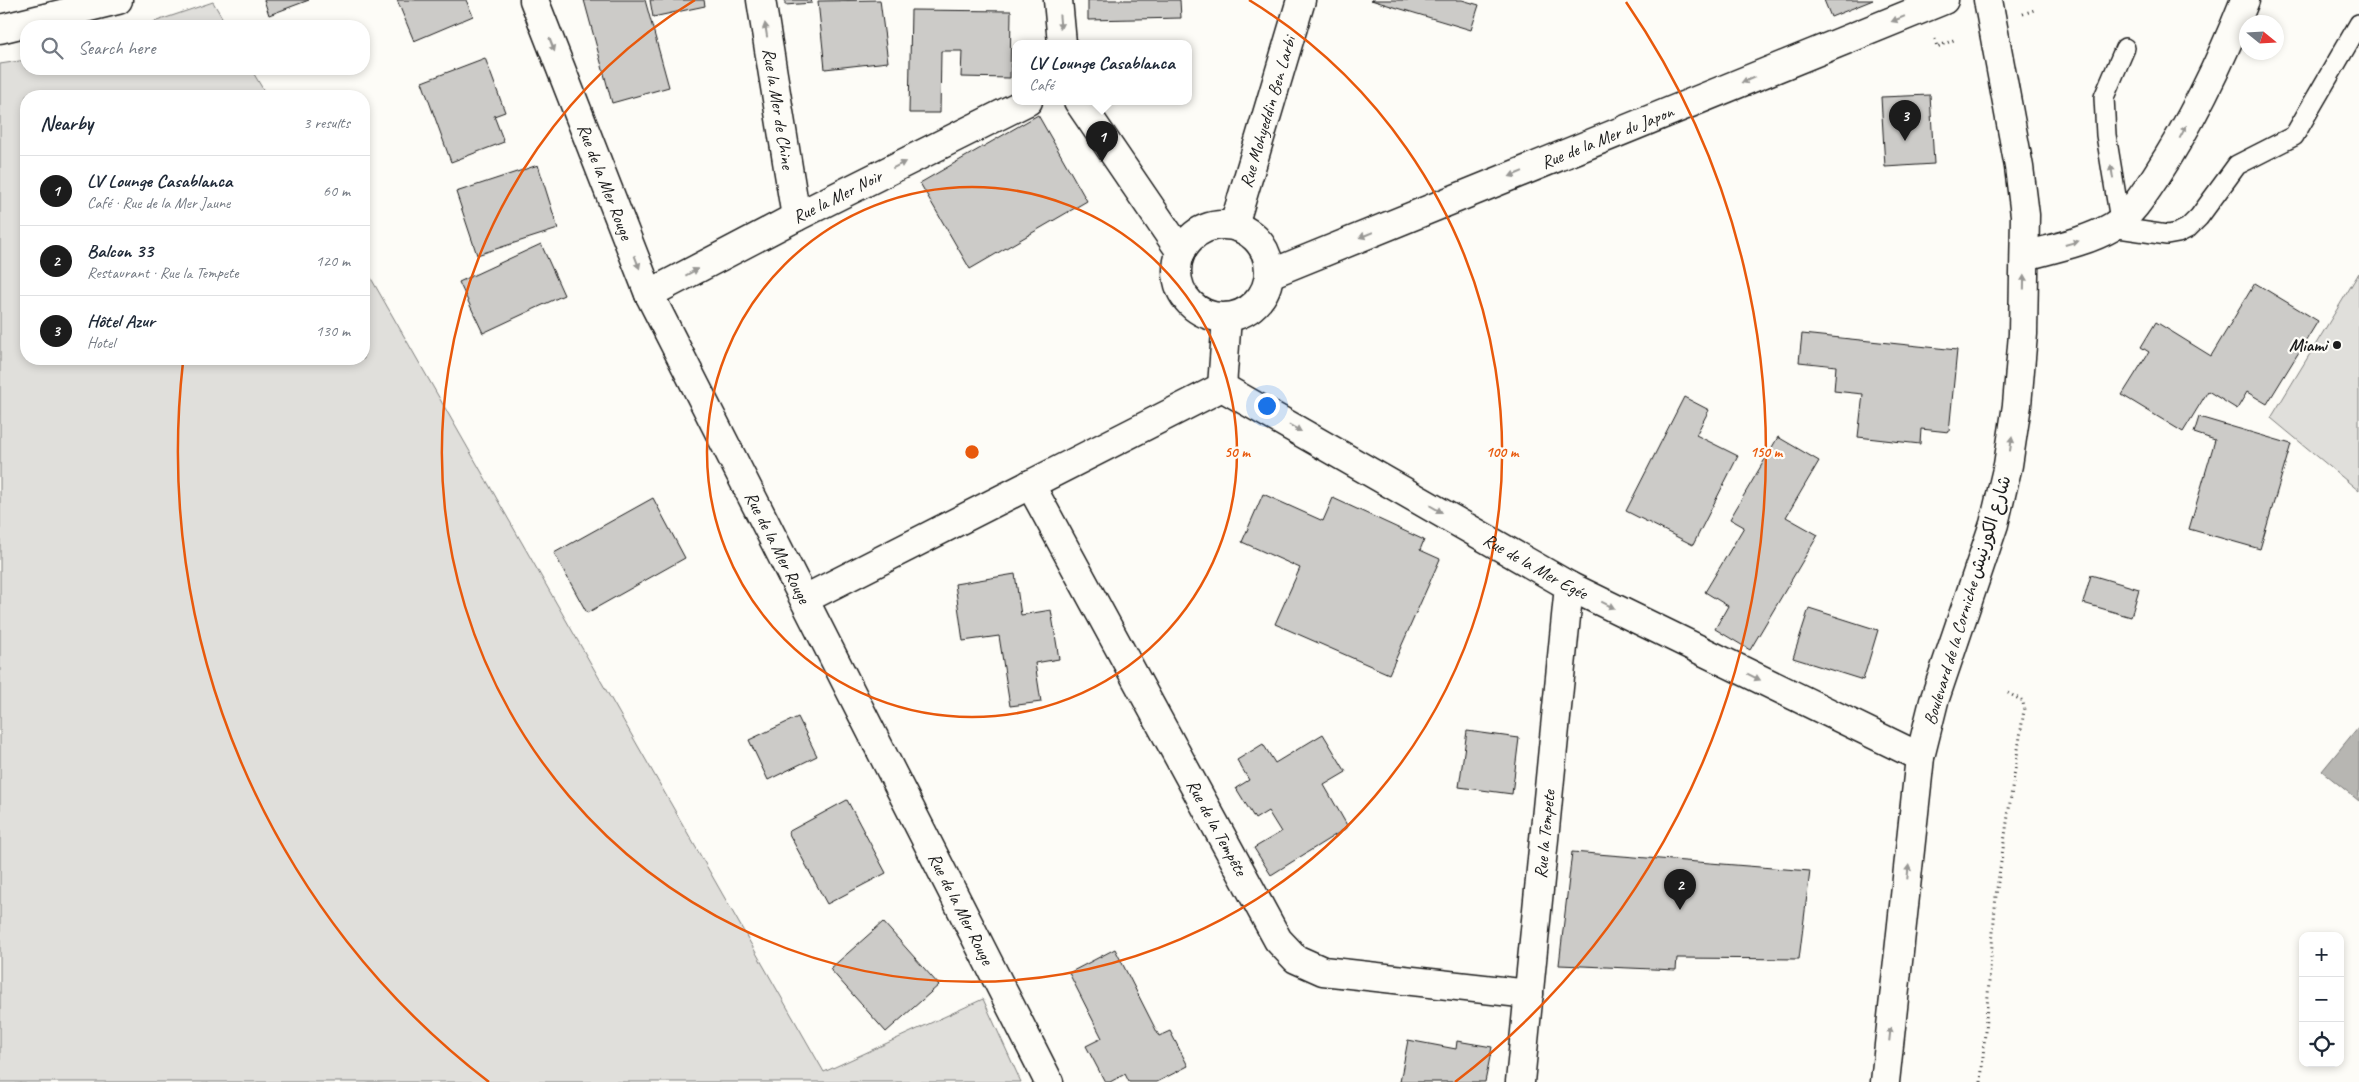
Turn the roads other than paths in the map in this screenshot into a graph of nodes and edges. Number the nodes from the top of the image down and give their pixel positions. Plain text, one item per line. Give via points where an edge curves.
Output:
1 (118, 0) edge
2 (534, 0) edge
3 (761, 0) edge
4 (1058, 0) edge
5 (1301, 0) edge
6 (1944, 0) edge
7 (1988, 0) edge
8 (2245, 0) edge
9 (34, 20) edge
10 (20, 23) edge
11 (2359, 24) edge
12 (0, 28) edge
13 (1062, 40) edge
14 (2125, 48) dead end
15 (1020, 105) edge
16 (1081, 105) edge
17 (796, 217) junction
18 (2116, 224) junction
19 (1234, 225) junction
20 (1181, 252) junction
21 (2025, 256) junction
22 (1270, 274) junction
23 (649, 294) junction
24 (1227, 317) junction
25 (1222, 386) junction
26 (1030, 484) junction
27 (1569, 586) junction
28 (805, 600) junction
29 (1920, 758) junction
30 (1529, 994) junction
31 (1049, 1082) edge
32 (1520, 1082) edge
33 (1885, 1082) edge

1 - 9 street
2 -> 23 street, Rue de la Mer Rouge
17 -> 3 street, Rue la Mer de Chine
4 -> 13 street
5 - 19 street, Rue Mohyeddin Ben Larbi
6 -> 22 street, Rue de la Mer du Japon
7 - 21 street, Boulevard de la Corniche شارع الكورنيش via 2019,167 2025,215
18 -> 8 street via 2139,200 2178,141 2214,74
10 - 12 street
11 - 18 lane via 2294,136 2237,165 2188,228 2167,235
18 -> 14 lane via 2104,97
17 -> 15 street, Rue la Mer Noir
16 - 20 street
23 -> 17 street, Rue la Mer Noir
21 -> 18 street via 2078,241
19 - 20 street via 1203,228 1190,238
19 - 22 street via 1250,232 1261,244 1268,258
20 - 24 street via 1176,267 1178,283 1185,298 1212,316
29 -> 21 street, Boulevard de la Corniche شارع الكورنيش via 1934,701 1994,524 2008,465 2023,334
22 - 24 street via 1256,304 1243,313
23 - 28 street, Rue de la Mer Rouge
24 - 25 street
25 - 26 street
25 -> 27 street, Rue de la Mer Egée
26 - 28 street
26 - 30 street, Rue de la Tempête via 1278,940 1296,960 1322,971
27 -> 29 street, Rue de la Mer Egée
27 - 30 street, Rue la Tempete
28 - 31 street, Rue de la Mer Rouge
33 -> 29 street, Boulevard de la Corniche شارع الكورنيش
30 - 32 street, Rue la Tempete

